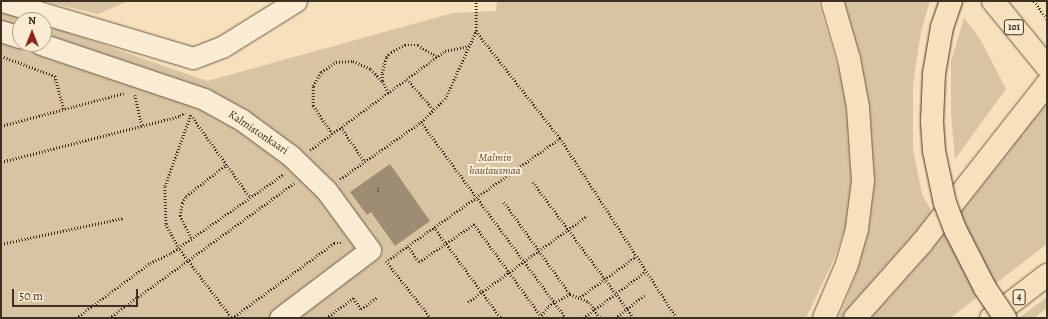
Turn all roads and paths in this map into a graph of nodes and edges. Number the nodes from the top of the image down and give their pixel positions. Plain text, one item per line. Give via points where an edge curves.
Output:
1 (2, 1) edge
2 (296, 1) edge
3 (476, 1) edge
4 (832, 1) edge
5 (951, 1) edge
6 (993, 1) edge
7 (1034, 1) edge
8 (1047, 19) edge
9 (1, 31) edge
10 (476, 31) junction
11 (12, 34) edge
12 (470, 46) junction
13 (52, 49) edge
14 (1, 56) edge
15 (437, 57) junction
16 (1042, 61) edge
17 (407, 79) junction
18 (382, 82) junction
19 (136, 83) junction
20 (1047, 84) edge
21 (388, 93) junction
22 (64, 109) junction
23 (434, 110) junction
24 (191, 115) junction
25 (421, 122) junction
26 (142, 125) junction
27 (1, 126) edge
28 (342, 127) junction
29 (332, 134) junction
30 (560, 138) junction
31 (1, 162) edge
32 (365, 162) junction
33 (227, 164) junction
34 (304, 164) junction
35 (533, 182) dead end
36 (326, 190) junction
37 (250, 198) junction
38 (475, 198) junction
39 (504, 202) dead end
40 (587, 216) dead end
41 (122, 218) dead end
42 (434, 227) junction
43 (567, 229) junction
44 (191, 238) junction
45 (446, 242) junction
46 (1, 244) edge
47 (408, 246) junction
48 (178, 247) junction
49 (373, 250) junction
50 (539, 250) junction
51 (635, 257) junction
52 (188, 260) junction
53 (523, 261) junction
54 (509, 272) junction
55 (646, 272) junction
56 (1047, 275) edge
57 (604, 278) junction
58 (482, 292) junction
59 (570, 294) junction
60 (616, 294) junction
61 (646, 294) dead end
62 (580, 297) junction
63 (376, 298) dead end
64 (468, 302) dead end
65 (554, 302) junction
66 (628, 309) junction
67 (595, 310) junction
68 (540, 317) edge
69 (76, 318) edge
70 (108, 318) edge
71 (232, 318) edge
72 (280, 318) edge
73 (326, 318) edge
74 (431, 318) edge
75 (501, 318) edge
76 (566, 318) edge
77 (583, 318) edge
78 (600, 318) edge
79 (615, 318) edge
80 (634, 318) edge
81 (677, 318) edge
82 (824, 318) edge
83 (855, 318) edge
84 (991, 318) edge
85 (1005, 318) edge

1 - 2 lane via 193,58 222,47
3 - 10 path
4 - 82 highway via 849,59 858,107 863,181 857,228 849,257 833,302
5 - 85 highway, bridge via 942,27 934,74 934,151 945,204 956,231 985,288
6 - 16 highway, 101
7 - 8 path
9 - 11 lane
10 - 12 path
10 - 30 path
12 - 15 path via 454,48
12 - 23 path via 445,99
13 - 19 lane, Kalmistonkaari
14 - 22 path via 55,76
15 - 17 path
15 - 18 path via 418,45 396,48 386,56
17 - 21 path
17 - 23 path
18 - 21 path
18 - 29 path via 371,69 354,61 336,62 321,72 313,86 313,106
19 - 22 path
19 - 26 path
19 - 34 lane, Kalmistonkaari via 204,99 242,120
20 - 83 highway via 961,196
21 - 28 path
22 - 27 path
23 - 25 path
24 - 26 path via 188,110 180,116
24 - 33 path
24 - 48 path via 165,188 166,224
25 - 32 path
25 - 38 path
26 - 31 path
28 - 29 path
28 - 32 path
29 - 34 path
30 - 38 path
30 - 51 path
32 - 36 path
33 - 37 path
33 - 44 path via 182,203 180,216
34 - 36 lane, Kalmistonkaari
34 - 37 path
34 - 52 path
35 - 43 path
36 - 49 lane, Kalmistonkaari
37 - 44 path
38 - 42 path
38 - 53 path
39 - 50 path
40 - 43 path
41 - 46 path
42 - 45 path
42 - 47 path
43 - 50 path
43 - 57 path
44 - 48 path
45 - 47 path via 419,262
45 - 54 path via 474,224
45 - 58 path
47 - 49 path
48 - 52 path
48 - 69 path via 150,263
49 - 71 path via 334,243
49 - 72 lane
49 - 74 path
50 - 53 path
50 - 59 path
51 - 55 path
51 - 57 path
52 - 70 path
52 - 71 path
53 - 54 path
53 - 65 path
54 - 58 path
54 - 68 path
55 - 60 path
55 - 81 path
56 - 84 highway, 4
57 - 60 path
57 - 62 path
58 - 64 path
58 - 75 path
59 - 62 path
59 - 65 path
60 - 66 path
60 - 67 path
61 - 66 path
62 - 67 path
63 - 73 path via 361,309 354,298
65 - 68 path
65 - 76 path
66 - 79 path
66 - 80 path
67 - 77 path
67 - 78 path

